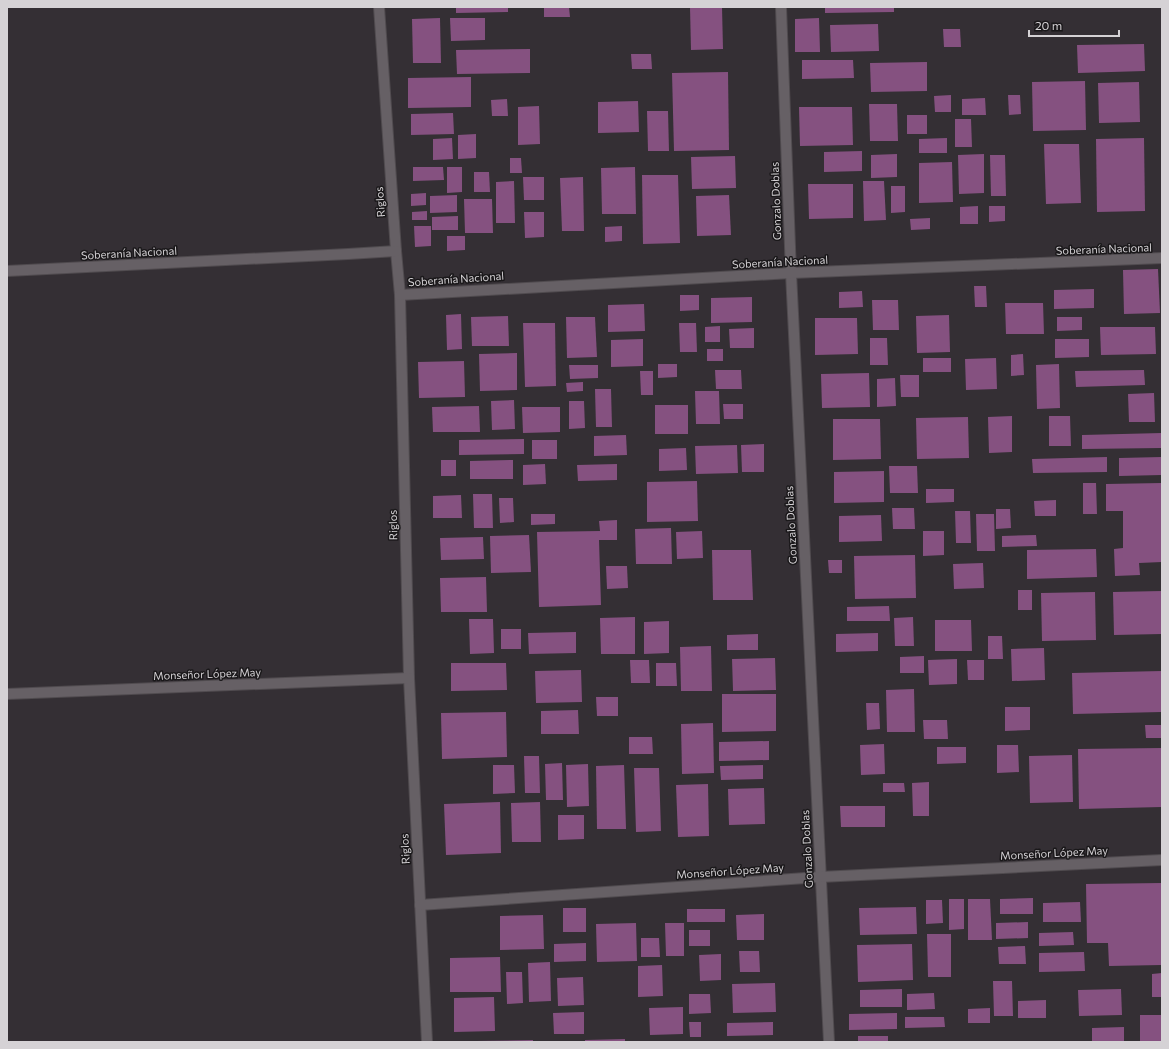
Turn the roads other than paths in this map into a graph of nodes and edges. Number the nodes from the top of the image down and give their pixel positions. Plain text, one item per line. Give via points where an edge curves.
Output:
1 (379, 7) edge
2 (781, 7) edge
3 (396, 251) junction
4 (1162, 258) edge
5 (7, 271) edge
6 (791, 273) junction
7 (400, 295) junction
8 (409, 678) junction
9 (7, 694) edge
10 (1162, 860) edge
11 (820, 877) junction
12 (420, 905) junction
13 (427, 1042) edge
14 (829, 1042) edge

1 - 3 street, Riglos
2 - 6 street, Gonzalo Doblas
3 - 5 street, Soberanía Nacional
3 - 7 street, Riglos
4 - 6 street, Soberanía Nacional
6 - 7 street, Soberanía Nacional
6 - 11 street, Gonzalo Doblas
7 - 8 street, Riglos
8 - 9 street, Monseñor López May
8 - 12 street, Riglos
10 - 11 street, Monseñor López May
11 - 12 street, Monseñor López May
11 - 14 street, Gonzalo Doblas
12 - 13 street, Riglos

